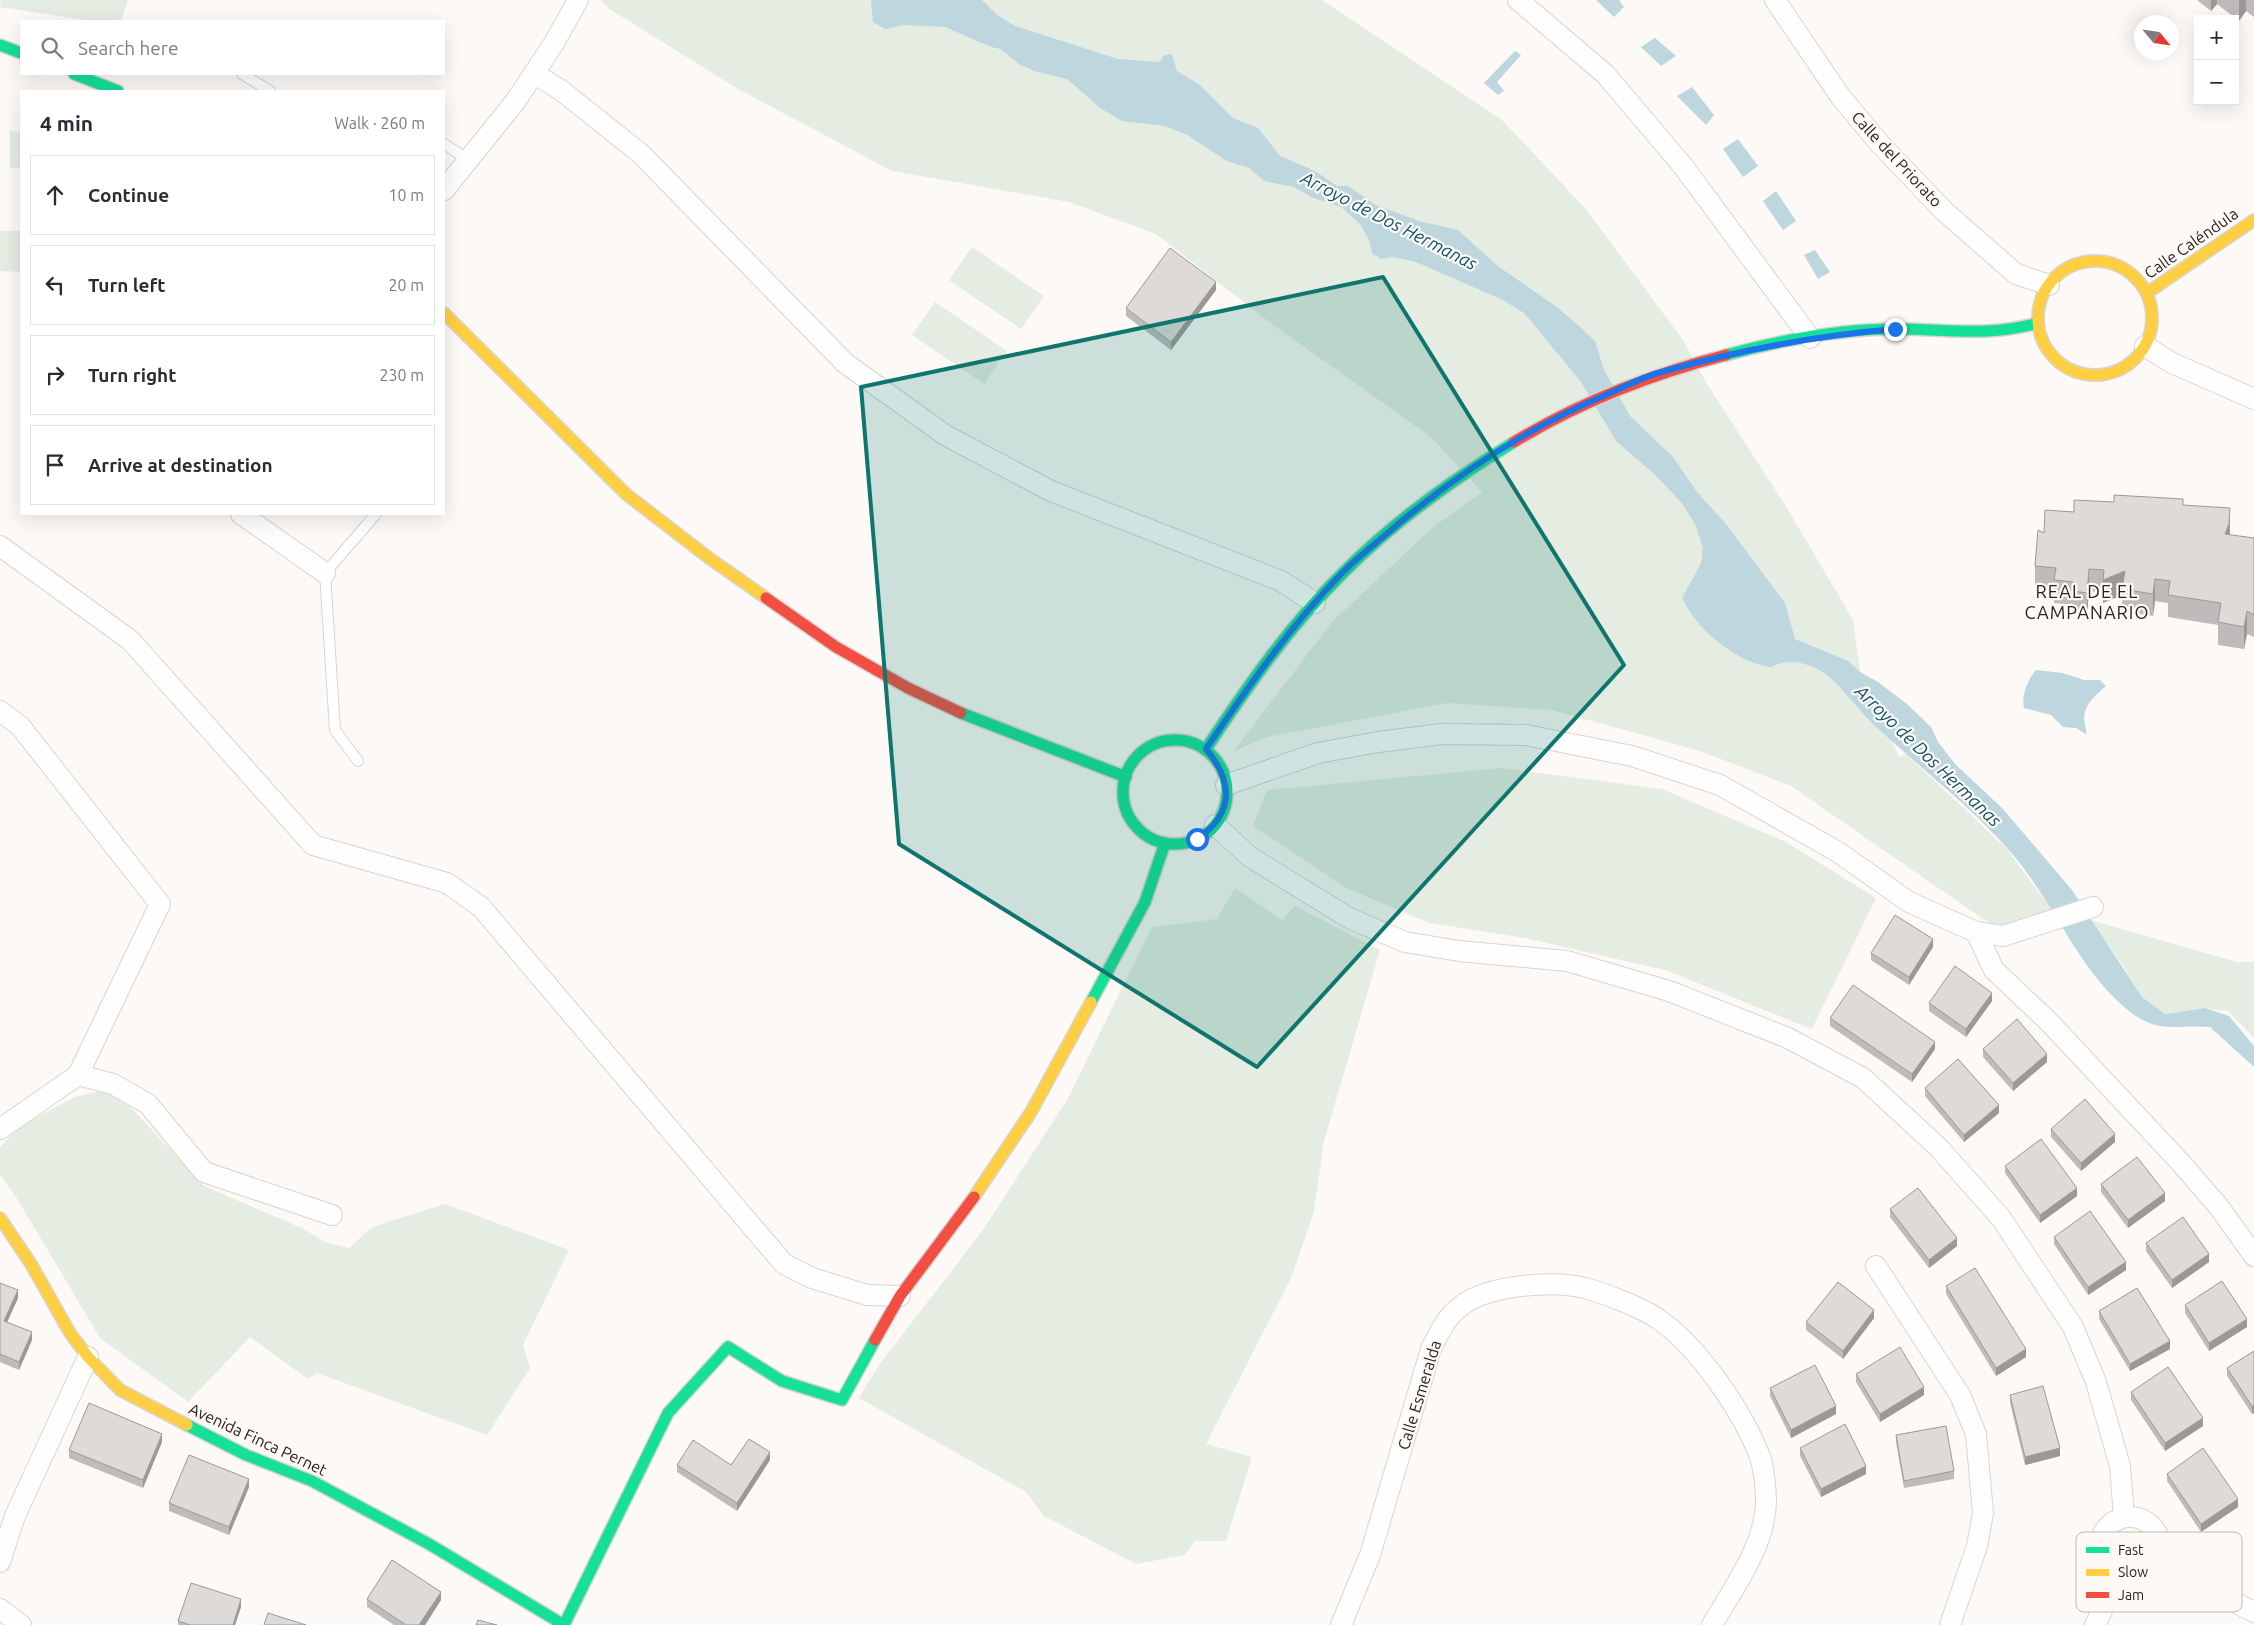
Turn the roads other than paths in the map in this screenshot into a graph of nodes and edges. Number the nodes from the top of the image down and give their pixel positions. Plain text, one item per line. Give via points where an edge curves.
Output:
1 (578, 0) edge
2 (1518, 0) edge
3 (1775, 0) edge
4 (0, 45) edge
5 (20, 53) edge
6 (535, 74) junction
7 (76, 75) edge
8 (244, 75) edge
9 (111, 90) edge
10 (268, 90) edge
11 (445, 145) edge
12 (469, 160) junction
13 (445, 189) edge
14 (2254, 220) edge
15 (2049, 285) junction
16 (2147, 294) junction
17 (445, 314) edge
18 (2038, 323) junction
19 (1810, 338) junction
20 (2145, 346) junction
21 (2254, 399) edge
22 (242, 515) edge
23 (375, 515) edge
24 (0, 546) edge
25 (325, 573) junction
26 (1314, 603) junction
27 (0, 711) edge
28 (1206, 749) junction
29 (358, 761) dead end
30 (1126, 777) junction
31 (1226, 785) junction
32 (1215, 825) junction
33 (1165, 844) junction
34 (2094, 907) dead end
35 (1976, 932) junction
36 (78, 1075) junction
37 (0, 1129) edge
38 (332, 1215) dead end
39 (0, 1218) edge
40 (2254, 1256) edge
41 (1876, 1266) dead end
42 (900, 1296) junction
43 (88, 1357) junction
44 (2124, 1518) junction
45 (2104, 1532) edge
46 (2155, 1532) edge
47 (0, 1562) edge
48 (2242, 1606) edge
49 (0, 1609) edge
50 (2102, 1612) edge
51 (2254, 1612) edge
52 (21, 1625) edge
53 (564, 1625) edge
54 (1341, 1625) edge
55 (1712, 1625) edge
56 (1950, 1625) edge
57 (2095, 1625) edge

1 - 6 street
2 - 19 street via 1605,74 1683,166
3 - 15 street, Calle del Priorato via 1840,96 1880,144 1945,212 2016,274
4 - 5 street
6 - 12 street
6 - 26 street via 562,91 642,154 845,363 945,435 1050,491 1281,581
7 - 9 street
8 - 10 lane
11 - 12 lane
12 - 13 street
14 - 16 street, Calle Caléndula
15 - 16 street via 2081,263 2107,262 2130,273
15 - 18 street
16 - 20 street via 2152,320
17 - 30 street via 626,494 709,558 836,647 908,688 982,723
18 - 19 street via 2004,331 1895,329
18 - 20 street via 2053,356 2069,370 2083,374 2098,375 2125,367
19 - 26 street via 1656,374 1571,409 1520,436 1426,499 1344,571
20 - 21 street via 2172,363
22 - 25 street
23 - 25 lane
24 - 42 street via 130,640 313,845 447,883 481,907 784,1264 812,1278 867,1295
25 - 29 lane via 335,730
26 - 28 street via 1256,675
27 - 36 street via 20,726 160,904
28 - 30 street via 1184,741 1152,746 1139,754
28 - 31 street via 1221,769
30 - 33 street via 1123,799 1128,814 1149,838
31 - 32 street via 1226,801
31 - 35 street via 1318,753 1442,734 1526,735 1632,756 1720,784 1838,852 1909,902
32 - 33 street via 1197,839 1182,844
32 - 44 street via 1250,857 1349,918 1405,942 1459,951 1567,961 1669,991 1788,1038 1863,1078 1938,1147 2001,1218 2073,1327 2096,1382 2120,1466
33 - 42 street via 1145,902 1031,1112 966,1211
34 - 35 street via 2003,936
35 - 40 street via 1994,970 2048,1021 2180,1162 2219,1206
36 - 37 street
36 - 38 street via 113,1084 148,1104 204,1172
39 - 43 street, Avenida Finca Pernet
41 - 56 street via 1960,1395 1976,1434 1983,1513 1977,1546
42 - 53 street via 842,1400 782,1381 728,1347 668,1413
43 - 47 street via 15,1516
43 - 53 street, Avenida Finca Pernet via 120,1390 246,1455 312,1480 430,1544
44 - 45 street
44 - 46 street via 2139,1519 2152,1526
48 - 51 street
49 - 52 street
50 - 57 street
54 - 55 street, Calle Esmeralda via 1370,1555 1431,1349 1442,1326 1461,1306 1483,1293 1542,1285 1584,1288 1657,1318 1691,1347 1733,1404 1760,1458 1766,1502 1762,1529

